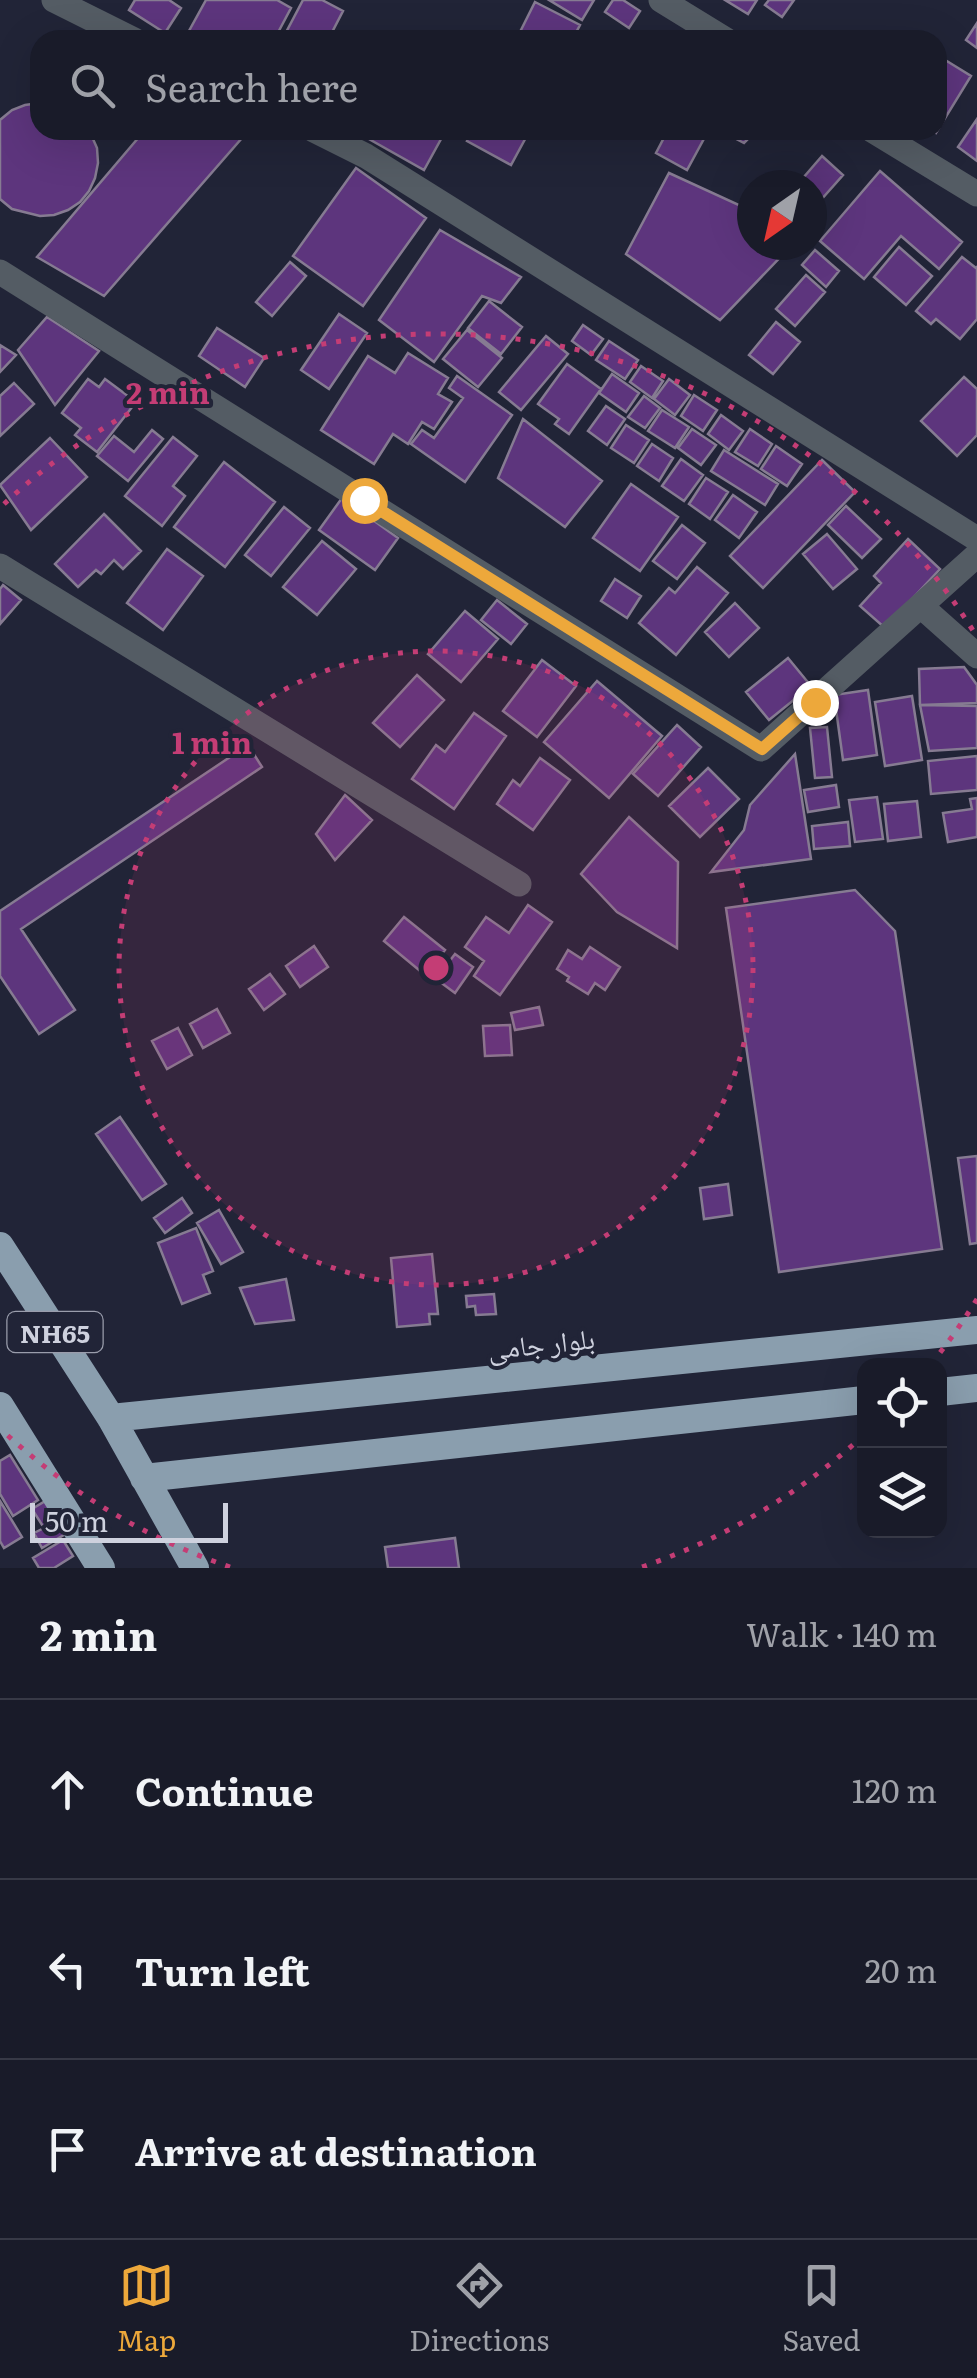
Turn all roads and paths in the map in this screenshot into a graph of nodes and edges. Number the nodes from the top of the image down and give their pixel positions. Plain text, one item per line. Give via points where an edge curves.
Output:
1 (54, 0) edge
2 (661, 0) edge
3 (114, 30) edge
4 (710, 30) edge
5 (334, 140) edge
6 (888, 140) edge
7 (977, 194) edge
8 (0, 272) edge
9 (977, 539) edge
10 (977, 555) edge
11 (0, 566) edge
12 (922, 607) junction
13 (977, 656) edge
14 (519, 884) dead end
15 (0, 1246) edge
16 (977, 1330) edge
17 (977, 1388) edge
18 (947, 1391) edge
19 (857, 1401) edge
20 (5, 1414) edge
21 (111, 1418) junction
22 (144, 1478) junction
23 (101, 1568) edge
24 (196, 1568) edge

1 - 3 street
2 - 4 street
5 - 9 street
6 - 7 street
8 - 12 street via 762,749
10 - 12 street
11 - 14 street
12 - 13 street
15 - 21 highway, NH65
16 - 21 highway, بلوار جامی
17 - 18 highway
19 - 22 highway
20 - 23 highway
21 - 22 highway, NH65
22 - 24 highway, NH65

